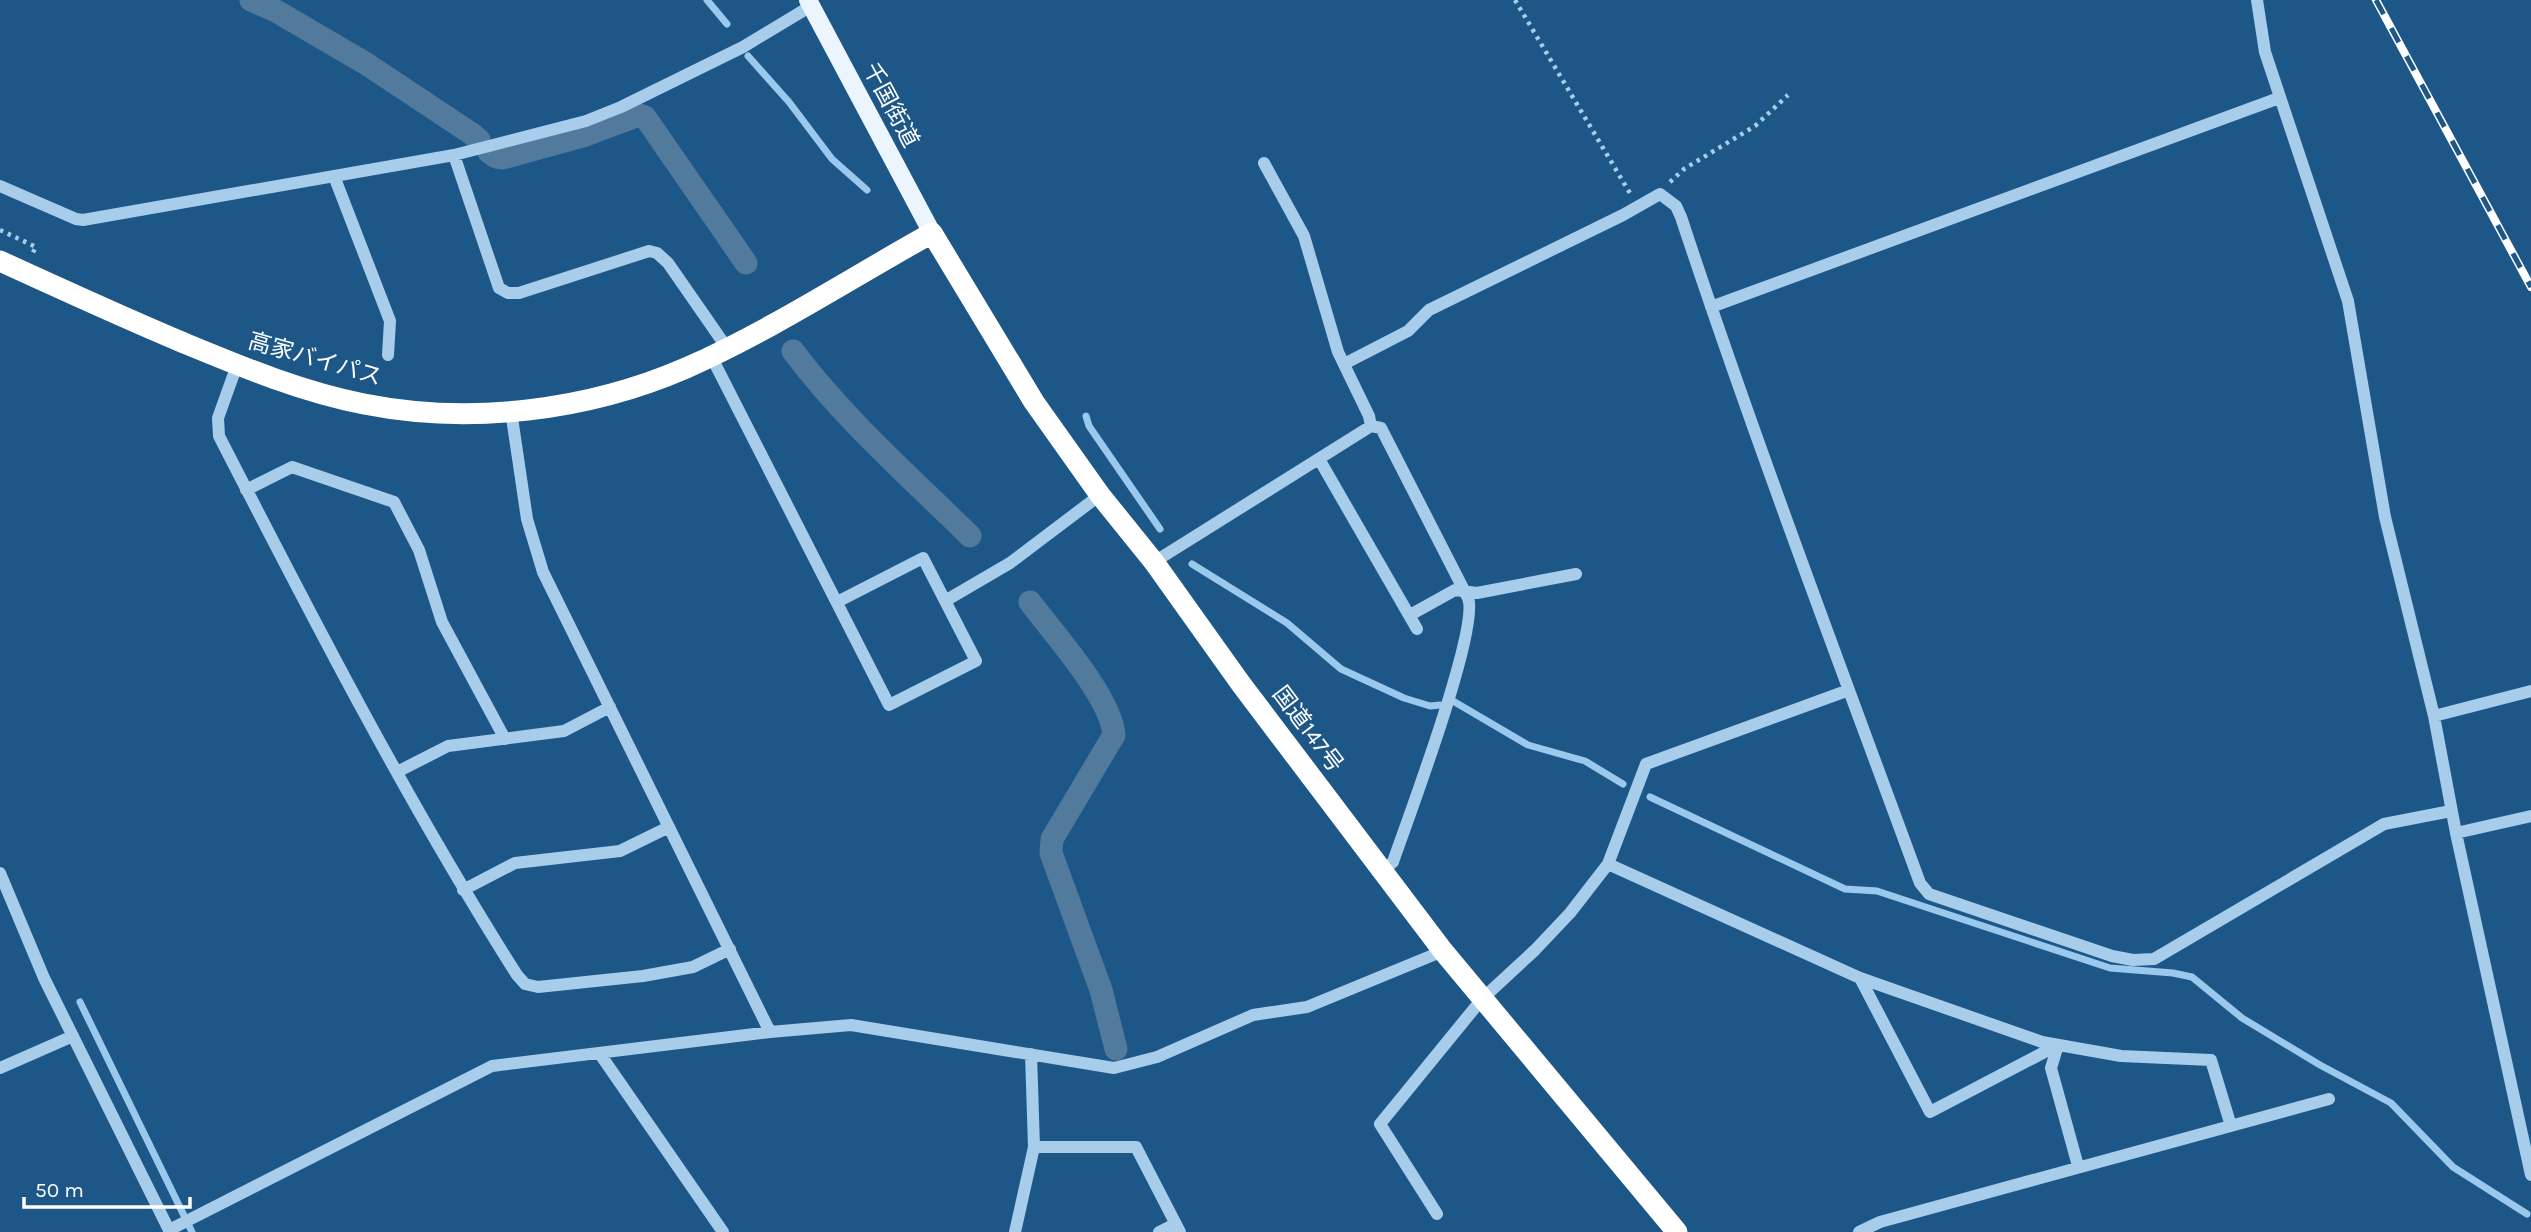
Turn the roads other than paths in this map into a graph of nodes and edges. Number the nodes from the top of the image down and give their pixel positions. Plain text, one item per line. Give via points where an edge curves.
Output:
1 (2257, 0) edge
2 (809, 3) edge
3 (2279, 98) junction
4 (454, 155) junction
5 (1265, 163) dead end
6 (334, 176) junction
7 (0, 187) edge
8 (932, 233) junction
9 (0, 261) edge
10 (1711, 307) junction
11 (719, 352) junction
12 (388, 355) dead end
13 (1344, 364) junction
14 (237, 365) junction
15 (511, 411) junction
16 (1371, 426) junction
17 (1319, 459) junction
18 (246, 490) junction
19 (1100, 495) junction
20 (1154, 562) junction
21 (1576, 574) dead end
22 (1463, 590) junction
23 (945, 601) junction
24 (837, 602) junction
25 (1410, 615) junction
26 (1417, 629) dead end
27 (1849, 690) junction
28 (2531, 691) edge
29 (610, 707) junction
30 (2434, 716) junction
31 (505, 739) junction
32 (397, 772) junction
33 (2451, 811) junction
34 (2531, 816) edge
35 (669, 827) junction
36 (2456, 834) junction
37 (1608, 864) junction
38 (1382, 871) junction
39 (0, 873) edge
40 (463, 890) junction
41 (730, 949) junction
42 (1443, 951) junction
43 (1860, 978) junction
44 (1482, 999) junction
45 (770, 1032) junction
46 (73, 1036) junction
47 (2057, 1045) junction
48 (600, 1054) junction
49 (1031, 1054) junction
50 (0, 1068) edge
51 (2329, 1099) dead end
52 (2231, 1126) junction
53 (1034, 1147) junction
54 (2078, 1166) junction
55 (2531, 1175) edge
56 (1437, 1214) dead end
57 (1177, 1228) edge
58 (169, 1231) edge
59 (723, 1232) edge
60 (1015, 1232) edge
61 (1159, 1232) edge
62 (1677, 1232) edge
63 (1859, 1232) edge

1 - 3 street via 2265,52
2 - 4 street via 743,47 621,107 586,121
2 - 8 main road, 千国街道
3 - 10 street
3 - 30 street via 2348,301 2385,517
4 - 6 street
4 - 11 street via 499,288 519,293 649,251 657,253 668,263
5 - 13 street via 1304,236
6 - 7 street via 83,220
6 - 12 street via 390,321
8 - 11 highway, 高家バイパス
8 - 19 highway, 国道147号 via 1034,402
9 - 14 highway, 高家バイパス
10 - 13 street via 1681,217 1676,206 1660,194 1429,310 1408,331
10 - 27 street
11 - 15 highway, 高家バイパス via 606,395
11 - 24 street
13 - 16 street
14 - 15 highway, 高家バイパス via 364,404 427,412
14 - 18 street via 218,418 219,436
15 - 29 street via 527,519 543,572
16 - 17 street
16 - 22 street via 1381,428
17 - 20 street
17 - 25 street
18 - 31 street via 292,467 394,502 419,550 442,622
18 - 32 street
19 - 20 highway, 国道147号
19 - 23 street via 1010,563
20 - 38 highway, 国道147号
21 - 22 street via 1476,593
22 - 25 street
22 - 38 street via 1471,613 1461,653 1393,862
23 - 24 street via 923,558
23 - 24 street via 976,661 889,705
25 - 26 street
27 - 33 street via 1920,883 1929,894 2123,959 2145,961 2163,956 2385,824
27 - 37 street via 1646,764
28 - 30 street
29 - 31 street via 564,731
29 - 35 street
30 - 33 street
31 - 32 street via 448,746
32 - 40 street
33 - 36 street
34 - 36 street
35 - 40 street via 620,851 515,863
35 - 41 street
36 - 55 street
37 - 43 street
37 - 44 street via 1570,913
38 - 42 highway, 国道147号
39 - 46 street
40 - 41 street via 526,984 643,976 693,967
41 - 45 street
42 - 44 highway, 国道147号
42 - 49 street via 1307,1007 1253,1015 1135,1064 1114,1068
43 - 47 street
43 - 47 street via 1930,1112
44 - 56 street via 1380,1124
44 - 62 highway, 国道147号
45 - 48 street
45 - 49 street via 851,1025
46 - 50 street
46 - 58 street
47 - 52 street via 2121,1056 2211,1060
47 - 54 street via 2051,1068
48 - 58 street via 492,1066
48 - 59 street
49 - 53 street
51 - 52 street
52 - 54 street
53 - 57 street via 1136,1147
53 - 60 street
54 - 63 street via 1880,1222
57 - 61 street

